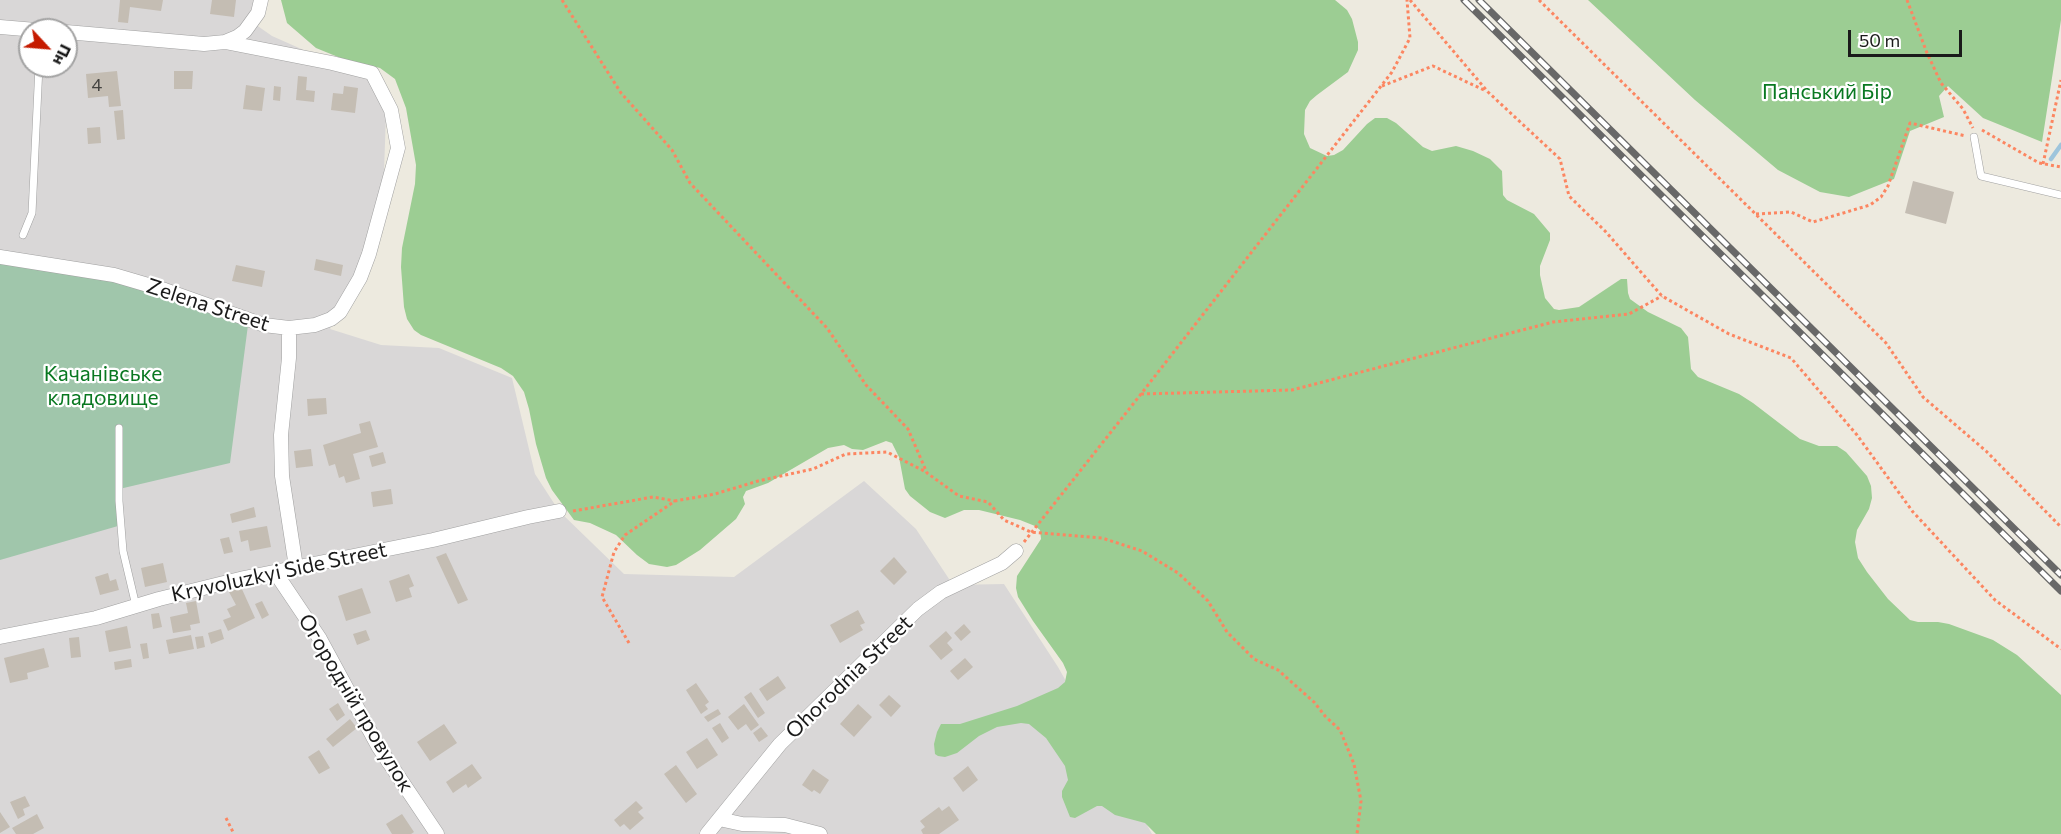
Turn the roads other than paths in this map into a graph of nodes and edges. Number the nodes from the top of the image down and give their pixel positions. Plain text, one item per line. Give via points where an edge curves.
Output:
1 (261, 0) edge
2 (0, 27) edge
3 (18, 28) edge
4 (78, 33) edge
5 (225, 42) junction
6 (38, 78) edge
7 (1974, 138) road end
8 (2061, 195) edge
9 (23, 235) dead end
10 (0, 257) edge
11 (289, 328) junction
12 (119, 428) dead end
13 (559, 511) road end
14 (1016, 551) road end
15 (296, 567) junction
16 (276, 572) junction
17 (136, 606) junction
18 (0, 637) edge
19 (720, 819) junction
20 (437, 834) edge
21 (707, 834) edge
22 (820, 834) edge

1 - 5 street via 258,13 245,31
2 - 3 street
4 - 5 street via 204,44
5 - 11 street, Zelena Street via 372,73 391,110 398,148 365,266 351,297 338,315 315,325
6 - 9 lane via 32,213
7 - 8 lane via 1981,176
10 - 11 street, Zelena Street via 121,277 264,325
11 - 15 street via 282,476
12 - 17 lane via 123,551
13 - 15 street, Kryvoluzkyi Side Street
14 - 19 street, Ohorodnia Street via 1002,563 941,592 918,609 780,744
15 - 16 street, Kryvoluzkyi Side Street
16 - 17 street, Kryvoluzkyi Side Street
16 - 20 street, Огородній провулок via 320,639 372,737
17 - 18 street, Kryvoluzkyi Side Street
19 - 21 street, Ohorodnia Street
19 - 22 street via 741,824 785,825

